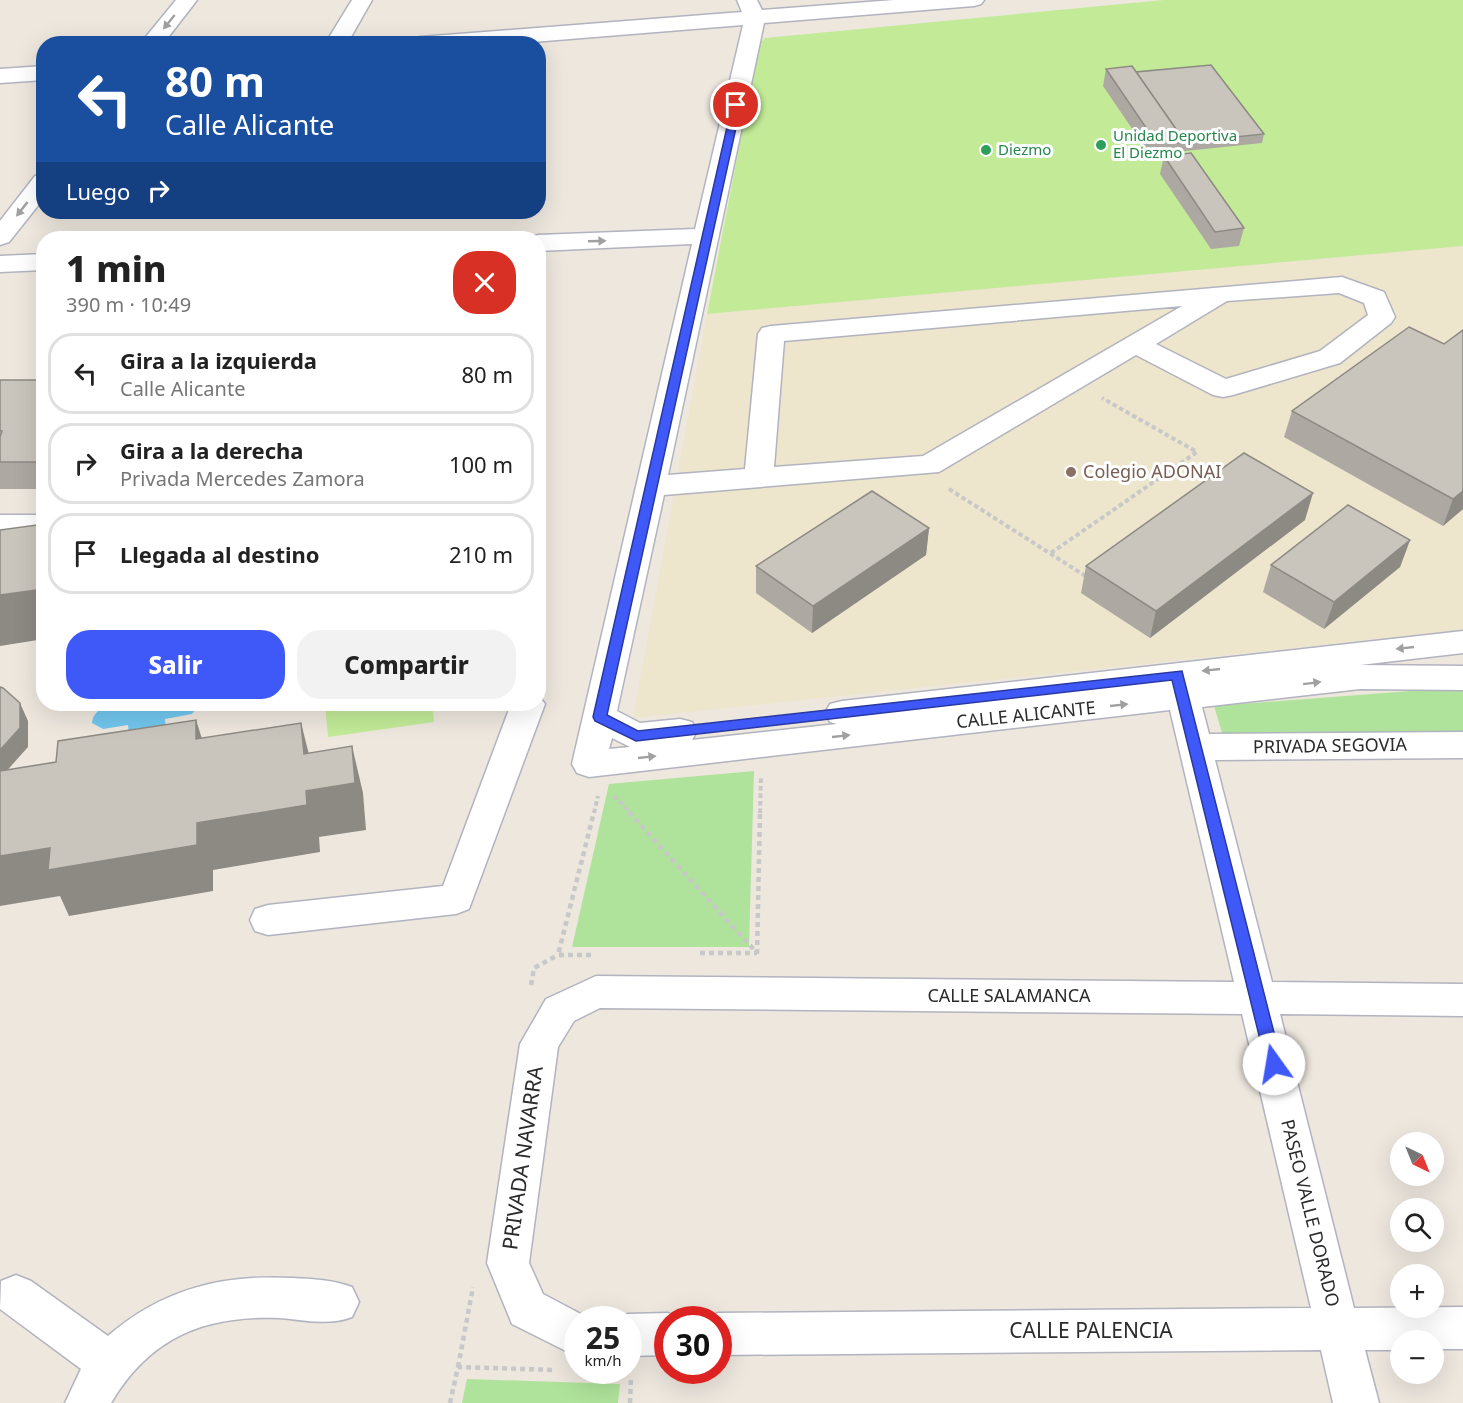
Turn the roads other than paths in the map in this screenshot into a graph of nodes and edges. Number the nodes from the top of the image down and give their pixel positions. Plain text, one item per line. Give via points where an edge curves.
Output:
1 (187, 0) edge
2 (362, 0) edge
3 (974, 0) edge
4 (751, 9) edge
5 (158, 36) edge
6 (341, 36) edge
7 (496, 36) edge
8 (36, 74) edge
9 (0, 76) edge
10 (36, 191) edge
11 (708, 236) junction
12 (0, 237) edge
13 (546, 243) edge
14 (36, 262) edge
15 (0, 264) edge
16 (1221, 294) junction
17 (1136, 344) junction
18 (759, 478) junction
19 (651, 486) junction
20 (0, 525) edge
21 (36, 525) edge
22 (1463, 642) edge
23 (1463, 678) edge
24 (1180, 686) junction
25 (525, 711) edge
26 (600, 717) junction
27 (1463, 745) edge
28 (1197, 747) junction
29 (268, 920) dead end
30 (1258, 998) junction
31 (1463, 1000) edge
32 (560, 1010) joint
33 (16, 1296) dead end
34 (337, 1302) dead end
35 (1463, 1328) edge
36 (1338, 1329) junction
37 (732, 1334) edge
38 (564, 1345) edge
39 (111, 1364) junction
40 (88, 1403) edge
41 (1356, 1403) edge

1 -> 5 street
2 - 6 street
3 - 4 street
4 - 7 street
4 - 11 street
8 - 9 street
10 -> 12 street
13 -> 11 street
11 - 19 street
14 - 15 street
16 - 17 street
16 - 17 street via 1342,285 1375,298 1382,316 1330,357 1222,389
16 - 18 street via 771,334
17 - 18 street via 929,465
18 - 19 street
19 - 26 street
20 - 21 street
22 -> 24 street, CALLE ALICANTE
24 -> 23 street, CALLE ALICANTE via 1360,677
24 - 26 street, CALLE ALICANTE via 636,736
26 -> 24 street, CALLE ALICANTE via 599,769
24 - 28 street, PASEO VALLE DORADO
25 - 29 street via 456,899
27 - 28 street, PRIVADA SEGOVIA
28 - 30 street, PASEO VALLE DORADO
30 - 31 street, CALLE SALAMANCA
30 - 32 street, CALLE SALAMANCA via 596,992
30 - 36 street, PASEO VALLE DORADO
32 - 38 street, PRIVADA NAVARRA via 539,1044 508,1263 527,1309
33 - 39 street
34 - 39 street via 275,1296 223,1298 175,1313 141,1335
35 - 36 street, CALLE PALENCIA
36 - 37 street, CALLE PALENCIA
36 - 41 street, PASEO VALLE DORADO
39 - 40 street

